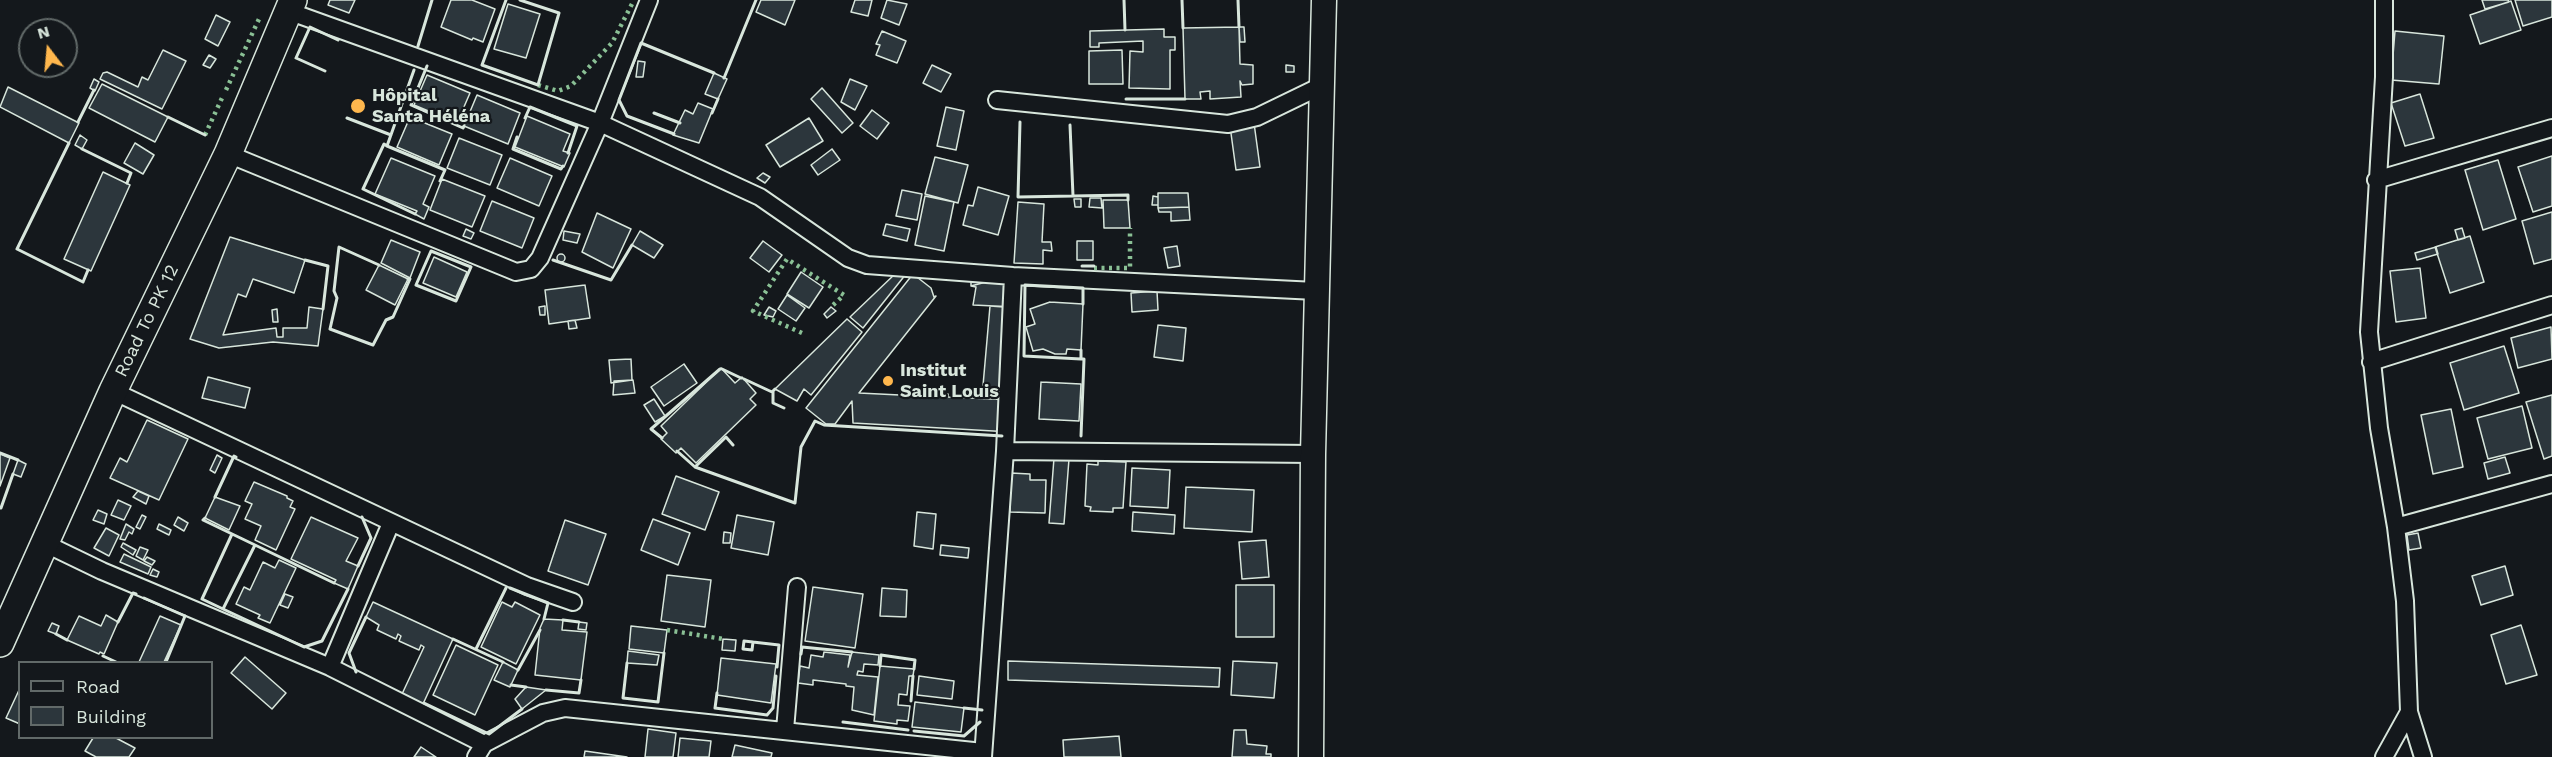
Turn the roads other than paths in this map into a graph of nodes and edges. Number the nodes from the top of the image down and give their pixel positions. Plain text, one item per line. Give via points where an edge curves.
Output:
1 (650, 0) edge
2 (1324, 0) edge
3 (2384, 0) edge
4 (291, 6) edge
5 (1321, 86) junction
6 (997, 100) dead end
7 (600, 123) junction
8 (2552, 128) edge
9 (228, 154) junction
10 (2376, 180) junction
11 (1013, 276) junction
12 (1316, 291) junction
13 (2552, 305) edge
14 (2371, 362) junction
15 (113, 391) junction
16 (1005, 452) junction
17 (1313, 454) junction
18 (2552, 484) edge
19 (391, 523) junction
20 (2396, 527) junction
21 (46, 544) junction
22 (797, 587) dead end
23 (573, 602) dead end
24 (0, 643) edge
25 (330, 667) junction
26 (2409, 712) junction
27 (785, 730) junction
28 (480, 751) edge
29 (983, 754) edge
30 (1311, 757) edge
31 (2384, 757) edge
32 (2423, 757) edge

1 - 7 street
2 - 5 main road
3 - 10 street via 2384,77
4 - 7 street
4 - 9 main road, Road To PK 12
5 - 6 street via 1257,117 1228,124
5 - 12 main road
7 - 9 street via 540,258 531,269 516,272
7 - 11 street via 760,197 848,258 886,268
8 - 10 street
9 - 15 main road, Road To PK 12
10 - 14 street
11 - 12 street
11 - 16 street
12 - 17 main road
13 - 14 street
14 - 20 street
15 - 19 street
15 - 21 main road, Road To PK 12
16 - 17 street
16 - 29 street
17 - 30 main road
18 - 20 street
19 - 23 street via 527,586
19 - 25 street
20 - 26 street via 2405,601
21 - 24 main road, Road To PK 12
21 - 25 street
22 - 27 street
25 - 28 street
26 - 31 street
26 - 32 street
27 - 28 street via 565,708 543,713
27 - 29 street

